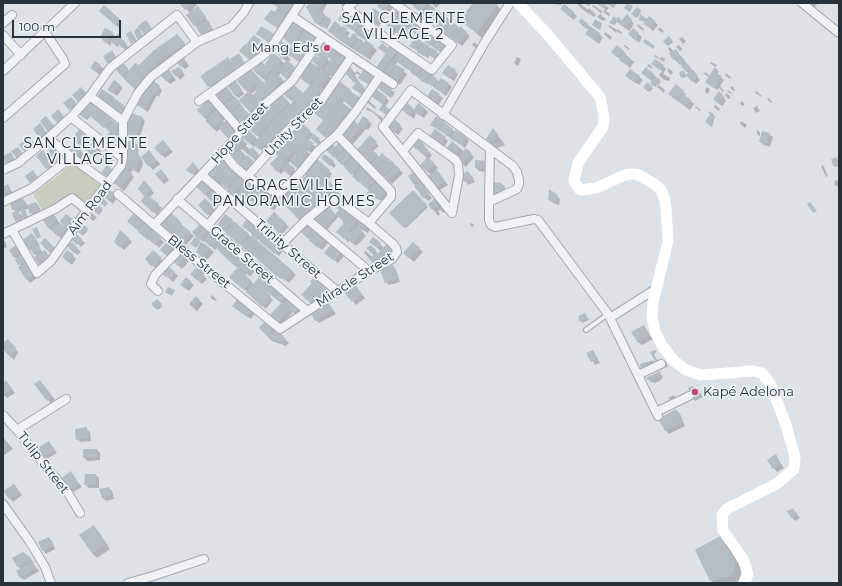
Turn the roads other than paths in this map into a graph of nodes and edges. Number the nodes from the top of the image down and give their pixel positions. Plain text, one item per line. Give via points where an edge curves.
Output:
1 (249, 3) edge
2 (300, 3) edge
3 (352, 3) edge
4 (394, 3) edge
5 (510, 3) edge
6 (518, 3) edge
7 (802, 3) edge
8 (72, 4) edge
9 (12, 15) dead end
10 (292, 16) junction
11 (3, 23) edge
12 (45, 32) junction
13 (839, 33) edge
14 (3, 35) edge
15 (322, 37) junction
16 (197, 42) junction
17 (20, 55) junction
18 (352, 56) junction
19 (3, 71) edge
20 (380, 76) junction
21 (393, 84) dead end
22 (209, 94) junction
23 (90, 96) junction
24 (199, 101) dead end
25 (443, 114) junction
26 (71, 117) junction
27 (3, 118) edge
28 (123, 122) junction
29 (241, 131) junction
30 (337, 135) junction
31 (48, 138) junction
32 (490, 149) junction
33 (403, 151) junction
34 (223, 152) junction
35 (71, 157) junction
36 (124, 158) junction
37 (3, 170) edge
38 (202, 175) junction
39 (247, 177) junction
40 (108, 184) junction
41 (118, 194) dead end
42 (177, 199) junction
43 (230, 199) junction
44 (3, 202) edge
45 (489, 202) junction
46 (87, 210) junction
47 (307, 219) junction
48 (369, 223) junction
49 (154, 225) junction
50 (208, 225) junction
51 (12, 230) junction
52 (3, 234) edge
53 (282, 244) junction
54 (180, 248) junction
55 (370, 272) junction
56 (657, 288) junction
57 (158, 291) dead end
58 (338, 292) junction
59 (307, 311) junction
60 (609, 316) junction
61 (280, 329) joint
62 (586, 330) dead end
63 (661, 364) dead end
64 (638, 376) junction
65 (689, 396) dead end
66 (66, 399) dead end
67 (3, 414) edge
68 (17, 430) junction
69 (3, 504) edge
70 (80, 513) dead end
71 (204, 559) dead end
72 (51, 583) edge
73 (128, 583) edge
74 (744, 583) edge

1 - 16 street via 231,27
2 - 10 street
3 - 4 street via 347,8 432,70 452,45
5 - 25 street
6 - 56 street via 600,97 603,127 578,163 574,181 580,190 596,188 632,174 639,175 661,190 666,208 668,241
7 - 13 street
8 - 12 street
9 - 11 street
10 - 15 street
10 - 22 street via 264,55
12 - 17 street
12 - 27 street via 65,64
14 - 17 street
15 - 18 street
15 - 29 street, Hope Street via 292,81 266,103
16 - 23 street via 177,15 110,68
16 - 28 street via 151,77 138,93
17 - 19 street
18 - 20 street
18 - 39 street, Unity Street via 321,101 288,130
20 - 21 street
20 - 30 street
22 - 24 street
22 - 29 street
23 - 26 street
23 - 28 street
25 - 32 street
25 - 33 street via 411,90 383,127
26 - 31 street
26 - 36 street
28 - 36 street
29 - 34 street, Hope Street
30 - 39 street via 318,151 280,192 277,193
30 - 48 street via 391,191 391,197
31 - 35 street
31 - 37 street via 18,163
32 - 45 street
32 - 45 street via 513,166 519,184 517,189
33 - 33 street via 418,133 456,160 459,175 452,212
34 - 38 street, Hope Street
34 - 39 street
35 - 40 street
35 - 44 street via 32,188
36 - 40 street, Aim Road
38 - 42 street, Hope Street
38 - 43 street, Trinity Street
40 - 46 street, Aim Road
41 - 49 street, Bless Street
42 - 49 street, Hope Street
42 - 50 street, Grace Street
43 - 50 street
43 - 53 street, Trinity Street
45 - 60 street via 489,220 495,227 538,220
46 - 51 street via 72,198
46 - 51 street, Aim Road via 51,261 37,273
47 - 48 street, Miracle Street via 334,197
47 - 53 street
47 - 55 street
48 - 55 street, Miracle Street via 393,244 397,252 392,259
49 - 54 street, Bless Street
50 - 59 street, Grace Street
51 - 52 street
53 - 58 street, Trinity Street
54 - 57 street via 155,275 151,284
54 - 61 street, Bless Street
55 - 58 street, Miracle Street
56 - 60 street
56 - 74 street via 652,316 655,332 674,361 686,370 701,375 753,371 762,373 770,383 786,425 795,457 794,469 778,483 726,509 722,515 723,530 743,560 748,574
58 - 59 street, Miracle Street
59 - 61 street, Miracle Street
60 - 62 lane
60 - 64 street
63 - 64 street
64 - 65 street via 657,414
66 - 68 street
67 - 68 street, Tulip Street
68 - 70 street, Tulip Street via 68,493
69 - 72 street via 30,542
71 - 73 street

